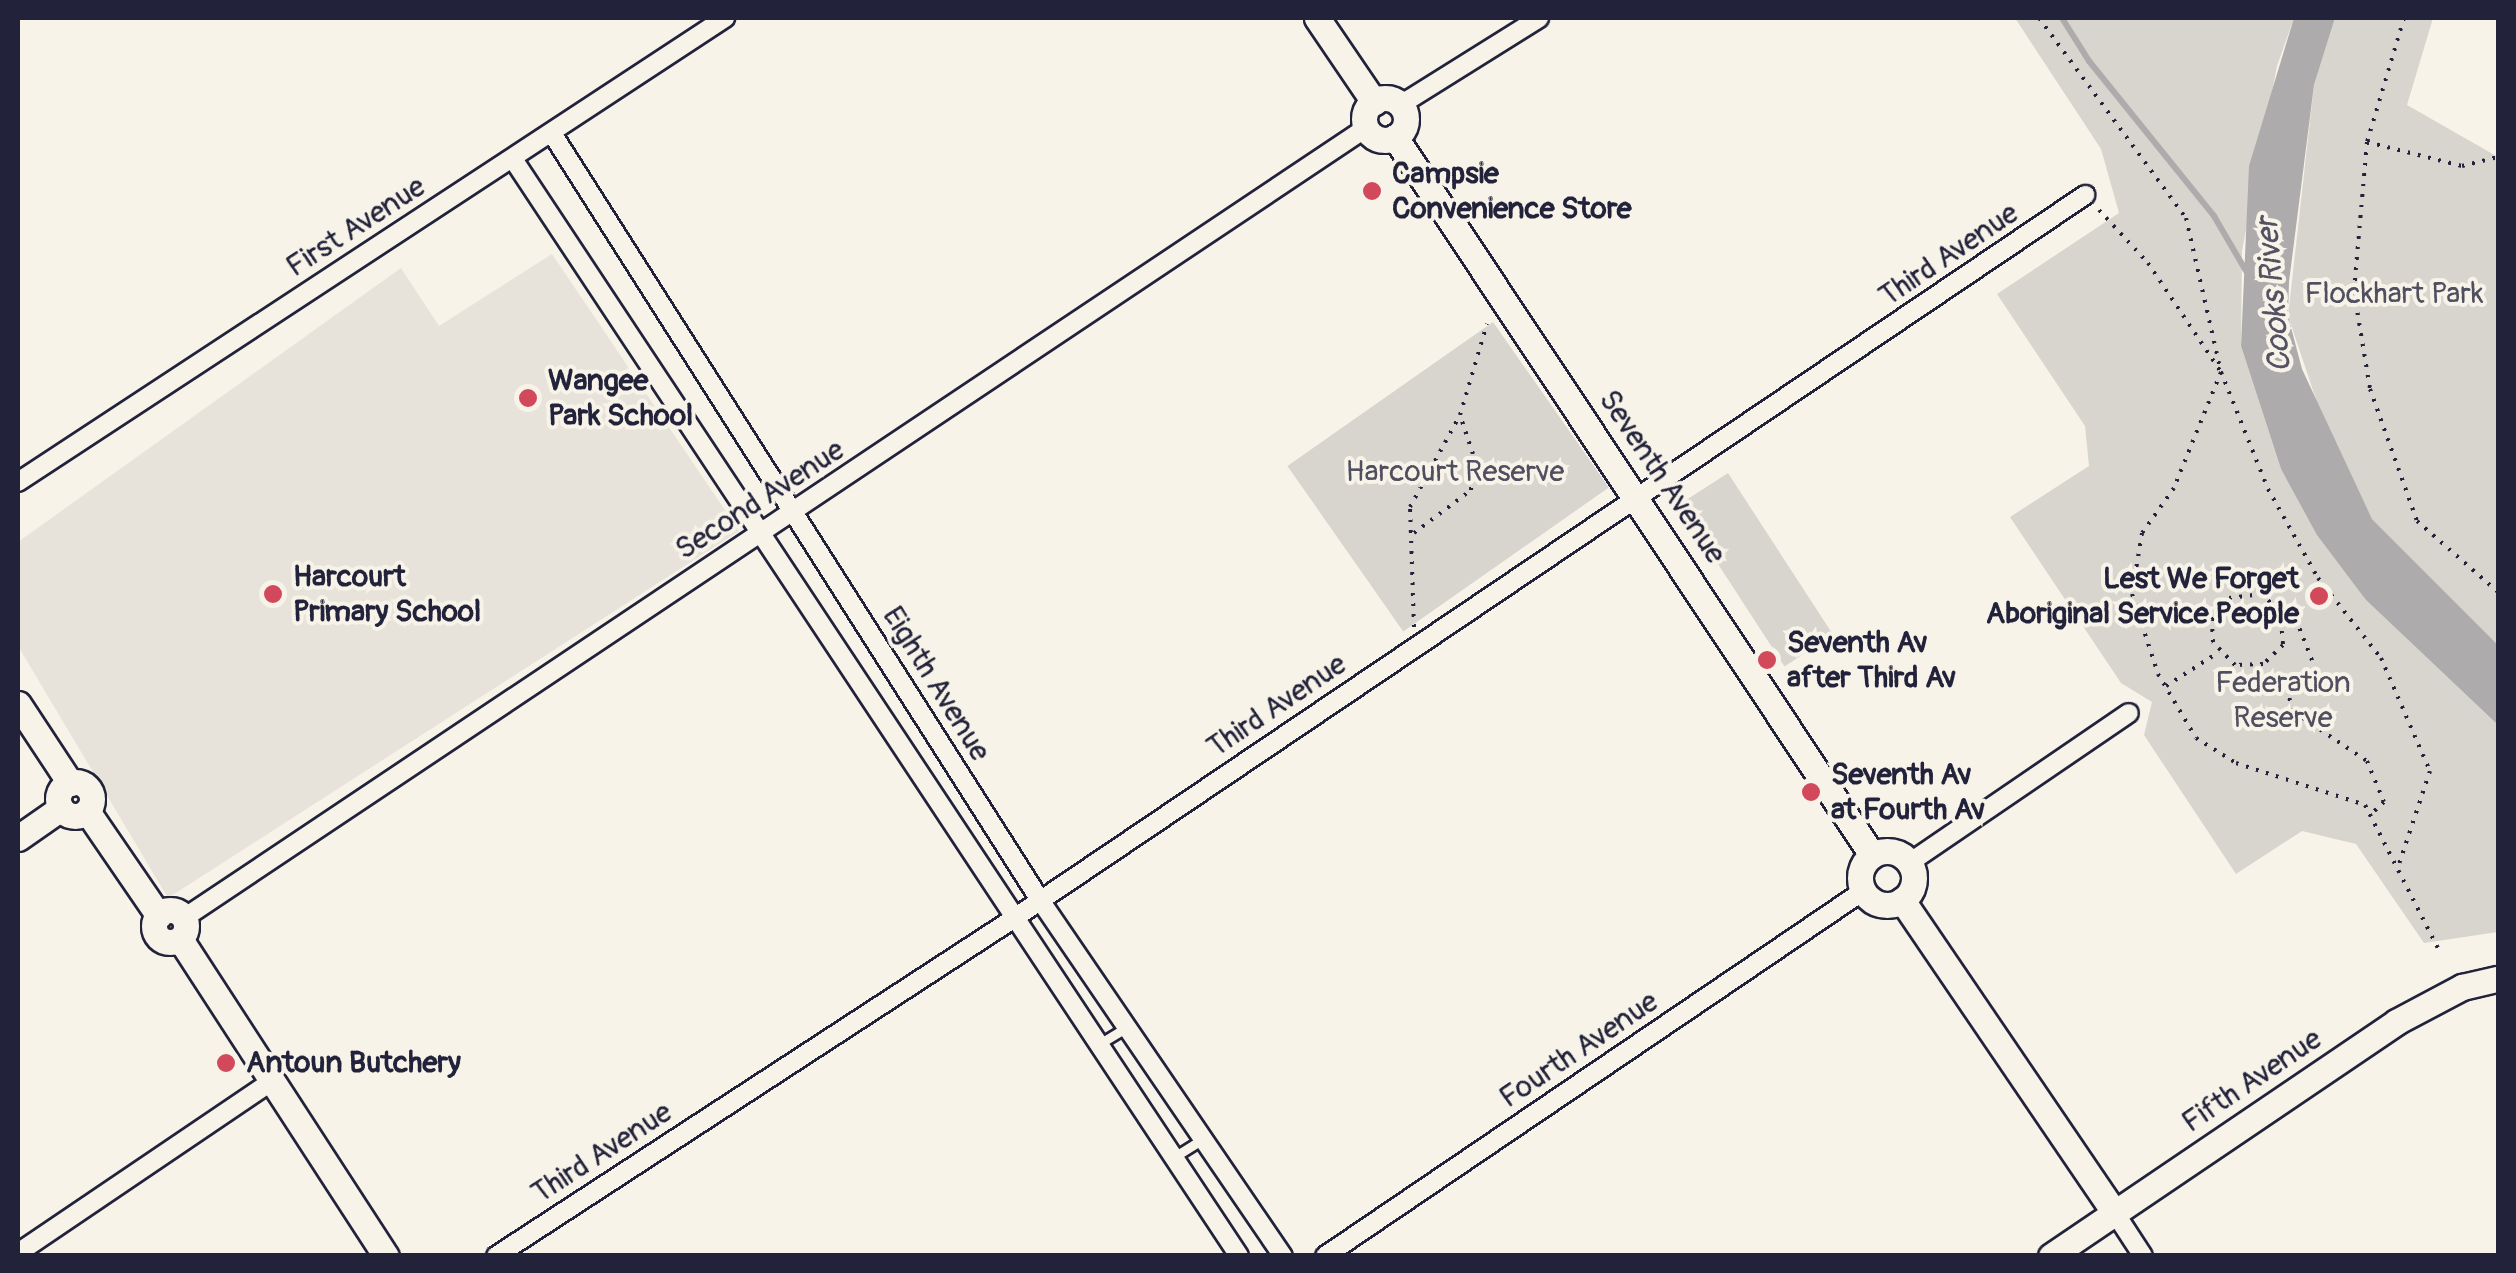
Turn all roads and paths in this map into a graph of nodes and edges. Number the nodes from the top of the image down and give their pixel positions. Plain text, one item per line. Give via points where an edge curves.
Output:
1 (725, 18) edge
2 (1318, 18) edge
3 (1539, 18) edge
4 (2039, 18) edge
5 (2404, 18) edge
6 (1374, 102) junction
7 (1400, 105) junction
8 (1366, 128) junction
9 (552, 136) junction
10 (1395, 138) junction
11 (2367, 142) junction
12 (2498, 157) edge
13 (513, 160) junction
14 (2085, 195) joint
15 (1487, 324) dead end
16 (2221, 372) junction
17 (1460, 415) junction
18 (18, 482) edge
19 (1636, 499) junction
20 (795, 511) junction
21 (1414, 533) junction
22 (758, 536) junction
23 (2498, 592) edge
24 (2280, 610) junction
25 (1414, 646) junction
26 (2219, 652) junction
27 (2166, 686) junction
28 (18, 704) edge
29 (2130, 712) dead end
30 (74, 810) junction
31 (2371, 814) junction
32 (18, 838) edge
33 (1872, 855) junction
34 (1910, 863) junction
35 (2399, 864) junction
36 (1863, 891) junction
37 (1040, 900) junction
38 (1902, 900) junction
39 (1013, 918) junction
40 (174, 924) junction
41 (2439, 950) dead end
42 (2498, 979) edge
43 (1127, 1027) junction
44 (1098, 1044) junction
45 (271, 1082) junction
46 (1203, 1139) junction
47 (1174, 1157) junction
48 (2114, 1213) junction
49 (18, 1253) edge
50 (386, 1256) edge
51 (496, 1256) edge
52 (1240, 1256) edge
53 (1283, 1256) edge
54 (1325, 1256) edge
55 (2050, 1256) edge
56 (2143, 1256) edge

1 - 9 street, First Avenue
2 - 6 street
3 - 7 street
4 - 16 path via 2186,218
5 - 11 path
6 - 7 street
6 - 8 street
7 - 10 street via 1405,125
8 - 10 street via 1377,138
8 - 20 street, Second Avenue
9 - 13 street, First Avenue
9 - 20 street, Eighth Avenue
10 - 19 street, Seventh Avenue
11 - 12 path via 2462,166
11 - 23 path via 2354,292 2388,453 2417,521
13 - 18 street, First Avenue
13 - 22 street
14 - 16 path via 2148,263
14 - 19 street, Third Avenue
15 - 17 path
16 - 27 path via 2174,488 2142,533 2132,594
16 - 35 path via 2268,489 2318,578 2381,658 2430,772
17 - 21 path via 1418,484 1410,507
17 - 21 path via 1472,454 1471,490
19 - 25 street, Third Avenue
19 - 33 street, Seventh Avenue
20 - 22 street, Second Avenue
20 - 37 street, Eighth Avenue
21 - 25 path
22 - 39 street
22 - 40 street, Second Avenue
24 - 26 path via 2283,644 2264,664 2235,665
24 - 26 path via 2260,594 2228,598 2212,620
24 - 31 path via 2292,610 2320,681 2286,688 2294,712 2367,761 2384,802
25 - 37 street, Third Avenue
26 - 27 path
27 - 31 path via 2196,738 2236,763 2365,804
28 - 30 street via 70,783 90,790
29 - 34 street
30 - 32 street
30 - 40 street
31 - 35 path
33 - 34 street via 1897,852
33 - 36 street via 1862,867
34 - 38 street via 1914,879
35 - 41 path
36 - 38 street via 1876,903
36 - 54 street, Fourth Avenue
37 - 39 street, Third Avenue
37 - 43 street, Eighth Avenue
38 - 48 street
39 - 44 street
39 - 51 street, Third Avenue
40 - 45 street
42 - 48 street, Fifth Avenue via 2462,988 2396,1022
43 - 44 lane
43 - 46 street, Eighth Avenue
44 - 47 street
45 - 49 street
45 - 50 street
46 - 47 lane
46 - 53 street, Eighth Avenue
47 - 52 street
48 - 55 street, Fifth Avenue
48 - 56 street

